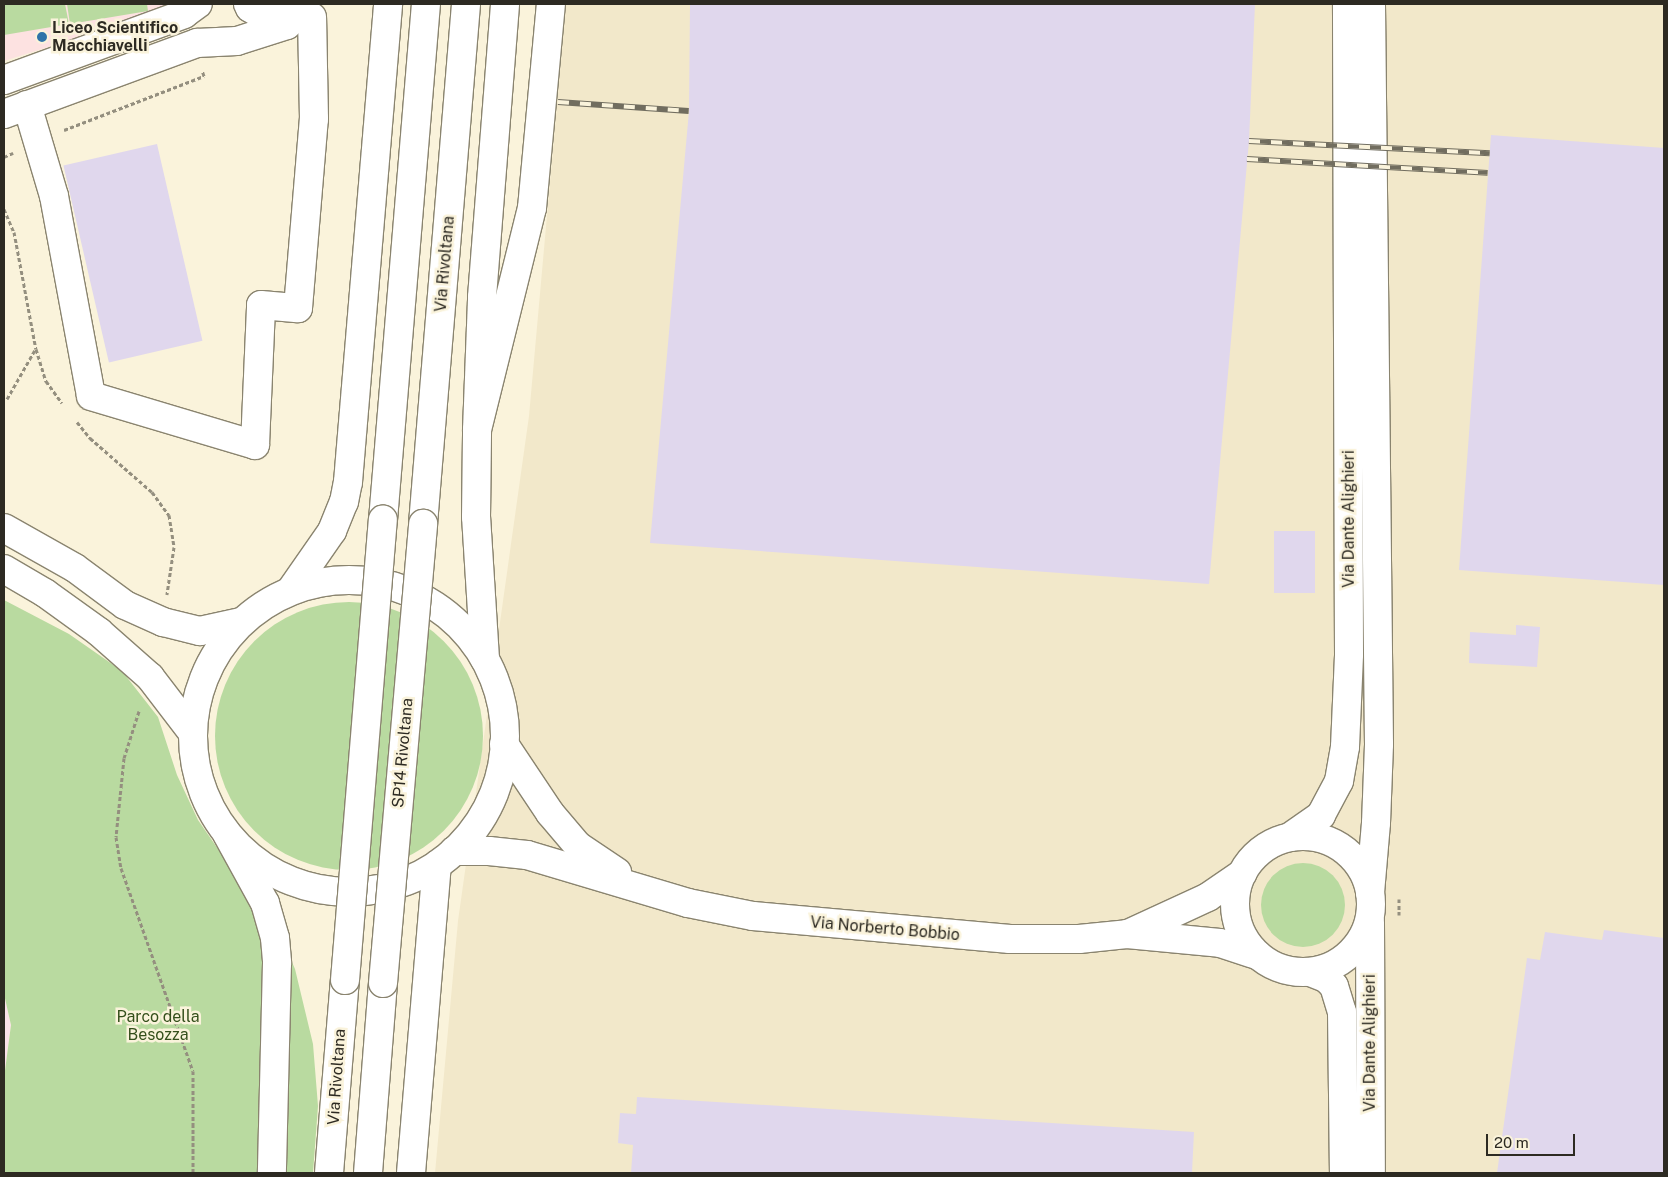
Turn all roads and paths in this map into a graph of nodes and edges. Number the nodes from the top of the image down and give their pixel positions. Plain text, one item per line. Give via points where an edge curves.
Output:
1 (198, 4) edge
2 (248, 4) edge
3 (388, 4) edge
4 (426, 4) edge
5 (466, 4) edge
6 (505, 4) edge
7 (551, 4) edge
8 (1347, 4) edge
9 (1371, 4) edge
10 (311, 13) edge
11 (4, 80) edge
12 (16, 110) edge
13 (1360, 126) junction
14 (36, 349) dead end
15 (1348, 384) junction
16 (1376, 385) junction
17 (7, 399) dead end
18 (477, 430) junction
19 (423, 524) joint
20 (4, 528) edge
21 (4, 569) edge
22 (291, 590) junction
23 (241, 622) junction
24 (1378, 652) junction
25 (1349, 654) junction
26 (485, 660) junction
27 (141, 707) dead end
28 (192, 732) junction
29 (504, 744) junction
30 (227, 834) junction
31 (1290, 837) junction
32 (445, 858) junction
33 (1243, 873) junction
34 (646, 891) junction
35 (1371, 902) junction
36 (1127, 934) junction
37 (1258, 955) junction
38 (1310, 972) junction
39 (193, 1173) edge
40 (272, 1173) edge
41 (330, 1173) edge
42 (368, 1173) edge
43 (411, 1173) edge
44 (1344, 1173) edge
45 (1371, 1173) edge

1 - 11 main road via 184,14
2 - 10 main road via 257,12
3 - 22 main road via 348,482 334,526
4 - 41 main road, Via Rivoltana, bridge
5 - 19 main road, Via Rivoltana
6 - 18 main road via 482,296
7 - 18 main road via 532,208
8 - 13 main road, Via Dante Alighieri
9 - 13 main road, Via Dante Alighieri
10 - 12 main road via 287,25 237,41 197,43
10 - 12 main road via 314,118 298,308 261,305 255,445 91,396 54,196
13 - 15 main road, Via Dante Alighieri
13 - 16 main road, Via Dante Alighieri
14 - 17 path
15 - 16 main road
15 - 25 main road, Via Dante Alighieri
16 - 24 main road, Via Dante Alighieri
18 - 26 main road via 476,517
19 - 42 main road, SP14 Rivoltana, bridge
20 - 23 main road, Via Norberto Bobbio via 75,568 125,604 163,622 200,632
21 - 28 main road via 45,593 99,632 150,677
22 - 23 main road, Via Norberto Bobbio
22 - 26 main road, Via Norberto Bobbio via 325,581 355,580 407,590 452,618
23 - 28 main road, Via Norberto Bobbio via 225,640 206,672 195,708
24 - 25 main road
24 - 35 main road, Via Dante Alighieri via 1379,744
25 - 31 main road, Via Dante Alighieri via 1345,747 1339,781 1321,815
26 - 29 main road, Via Norberto Bobbio via 500,701
27 - 39 path via 124,758 116,837 121,868 194,1071
28 - 30 main road, Via Norberto Bobbio via 196,768 203,792
29 - 32 main road, Via Norberto Bobbio via 499,777 487,808 472,831
29 - 34 main road, Via Norberto Bobbio via 550,813 578,846
30 - 32 main road, Via Norberto Bobbio via 244,852 274,873 320,890 356,892 380,889 404,882
30 - 40 main road via 265,903 276,944
31 - 33 main road via 1258,853
31 - 35 main road via 1317,837 1342,848 1362,869
32 - 34 main road, Via Norberto Bobbio via 489,851 527,855
32 - 43 main road
33 - 36 main road, Via Norberto Bobbio via 1208,896
33 - 37 main road via 1236,896 1237,921
34 - 36 main road, Via Norberto Bobbio via 732,913 800,922 1010,939 1079,939
35 - 38 main road via 1367,928 1349,955 1326,969
35 - 45 main road, Via Dante Alighieri
36 - 37 main road, Via Norberto Bobbio via 1220,944
37 - 38 main road via 1278,967
38 - 44 main road, Via Dante Alighieri via 1326,978 1334,986 1342,1012

